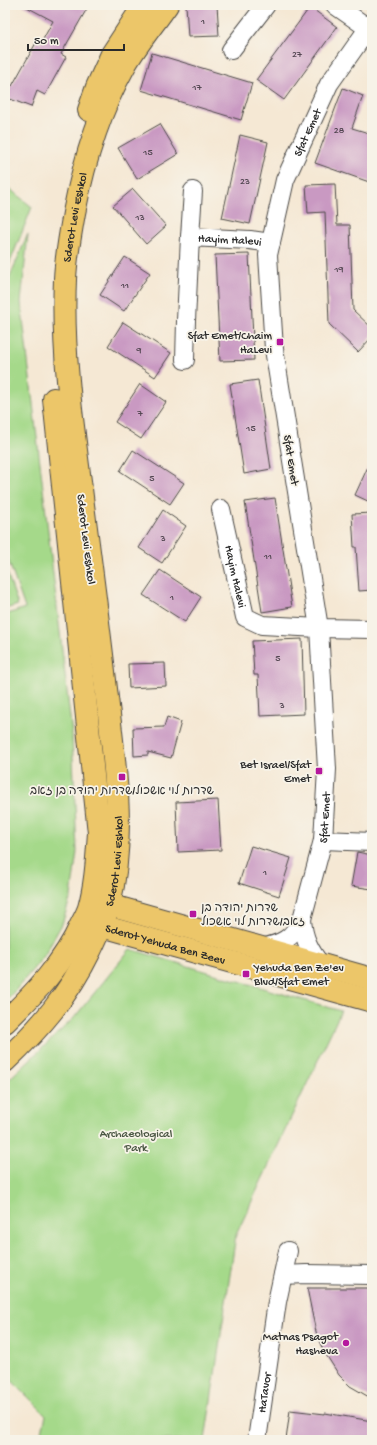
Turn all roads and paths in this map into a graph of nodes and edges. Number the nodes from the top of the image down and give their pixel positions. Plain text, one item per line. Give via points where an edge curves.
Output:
1 (144, 5) edge
2 (167, 5) edge
3 (266, 5) edge
4 (335, 5) edge
5 (370, 26) edge
6 (230, 50) dead end
7 (193, 190) dead end
8 (190, 237) junction
9 (270, 244) junction
10 (185, 360) dead end
11 (221, 509) dead end
12 (319, 628) junction
13 (372, 629) edge
14 (323, 840) junction
15 (372, 842) edge
16 (100, 913) junction
17 (302, 919) junction
18 (260, 948) junction
19 (321, 965) junction
20 (372, 979) edge
21 (372, 1001) edge
22 (5, 1022) edge
23 (5, 1061) edge
24 (288, 1251) dead end
25 (283, 1275) junction
26 (372, 1276) edge
27 (257, 1440) edge

1 - 16 main road, Sderot Levi Eshkol via 112,54 75,147 53,246 50,280 54,391 99,833 95,881
2 - 16 main road, Sderot Levi Eshkol via 126,64 99,120 80,183 68,245 65,279 64,324 68,391 111,731 116,791 117,861
3 - 6 street
4 - 5 street
5 - 9 street, Sfat Emet via 329,84 285,180
7 - 8 street, Hayim Halevi
8 - 9 street, Hayim Halevi via 250,240
8 - 10 street, Hayim Halevi
9 - 12 street, Sfat Emet via 268,255 274,349
11 - 12 street, Hayim Halevi via 245,617 262,626
12 - 13 street, Hayim Halevi
12 - 14 street, Sfat Emet via 327,769
14 - 15 street
14 - 17 street, Sfat Emet
16 - 18 main road, Sderot Yehuda Ben Zeev
16 - 21 main road, Sderot Yehuda Ben Zeev
16 - 22 main road, Sderot Levi Eshkol via 72,943 38,990
16 - 23 main road, Sderot Levi Eshkol via 79,971 53,1011 27,1041
17 - 18 street, Sfat Emet via 298,928 284,941
17 - 19 street, Sfat Emet via 304,936
18 - 19 main road, Sderot Yehuda Ben Zeev
19 - 20 main road, Sderot Yehuda Ben Zeev
24 - 25 street, HaTavor
25 - 26 street
25 - 27 street, HaTavor

